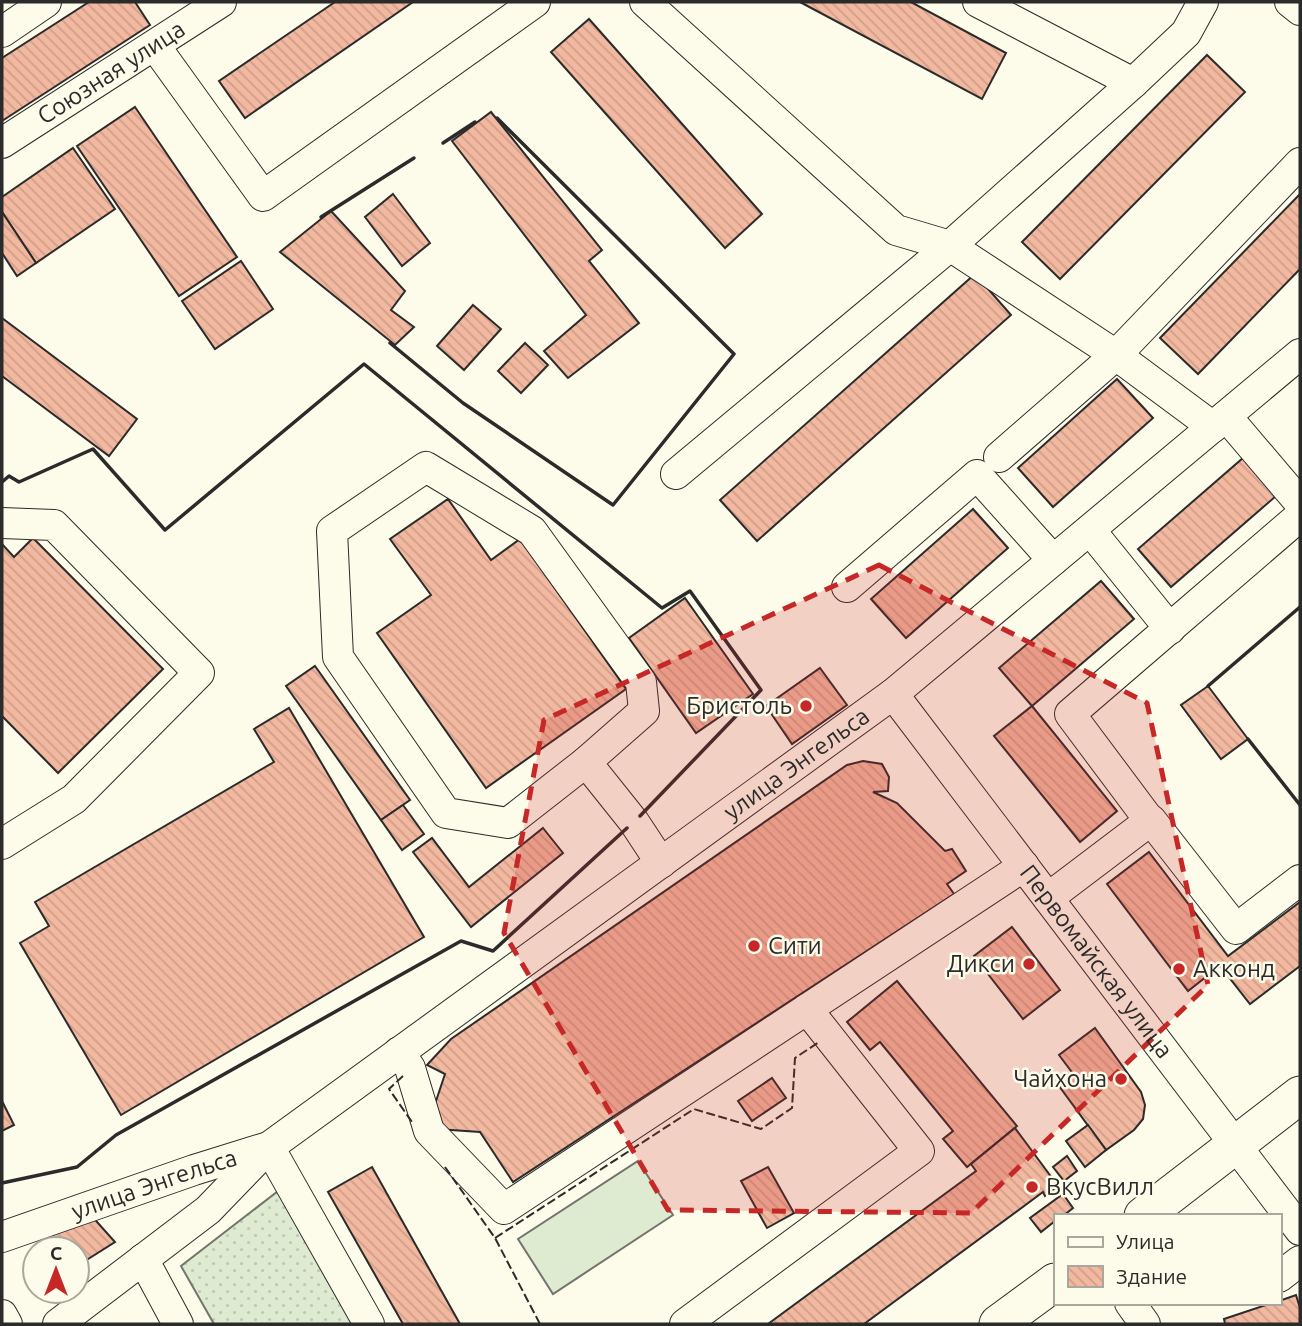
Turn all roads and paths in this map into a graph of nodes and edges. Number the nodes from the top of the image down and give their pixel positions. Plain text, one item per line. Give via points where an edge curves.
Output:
1 (46, 2) edge
2 (222, 2) edge
3 (535, 2) edge
4 (645, 2) edge
5 (978, 2) edge
6 (1203, 2) edge
7 (1290, 2) edge
8 (1300, 10) edge
9 (2, 32) edge
10 (155, 46) junction
11 (1133, 83) junction
12 (2, 143) edge
13 (1300, 163) edge
14 (950, 246) junction
15 (1300, 354) edge
16 (1116, 355) junction
17 (1220, 422) junction
18 (999, 457) dead end
19 (676, 474) dead end
20 (1300, 503) edge
21 (1300, 516) edge
22 (2, 523) edge
23 (1090, 530) junction
24 (1053, 560) junction
25 (847, 587) dead end
26 (1170, 629) junction
27 (893, 694) junction
28 (586, 762) junction
29 (1150, 821) junction
30 (2, 844) edge
31 (661, 863) junction
32 (1024, 866) junction
33 (1300, 880) edge
34 (1048, 898) junction
35 (807, 1009) junction
36 (399, 1052) junction
37 (1300, 1095) edge
38 (1236, 1145) junction
39 (269, 1147) junction
40 (1290, 1202) edge
41 (1146, 1214) edge
42 (1300, 1230) edge
43 (2, 1237) edge
44 (143, 1259) junction
45 (1300, 1261) edge
46 (1281, 1275) edge
47 (1054, 1283) edge
48 (1131, 1305) edge
49 (2, 1315) edge
50 (7, 1324) edge
51 (58, 1324) edge
52 (178, 1324) edge
53 (369, 1324) edge
54 (685, 1324) edge
55 (998, 1324) edge
56 (1145, 1324) edge

1 - 9 street
2 - 10 street, Союзная улица
3 - 10 street via 263,196
4 - 14 street via 896,230
5 - 11 street
6 - 11 street via 1185,33
7 - 8 street
10 - 12 street, Союзная улица
11 - 14 street
13 - 16 street
14 - 16 street
14 - 19 street
15 - 17 street, улица Энгельса
16 - 17 street
16 - 18 street
17 - 20 street
17 - 23 street, улица Энгельса
21 - 26 street
22 - 30 street via 54,525 199,673 74,799
23 - 24 street, улица Энгельса
23 - 26 street
24 - 25 street via 977,475
24 - 27 street, улица Энгельса
26 - 29 street via 1070,714
27 - 31 street, улица Энгельса
27 - 32 street, Первомайская улица
28 - 28 street via 508,823 446,813 338,657 332,531 426,467 532,531 641,682 644,710
28 - 31 street
29 - 33 street via 1236,929
29 - 34 street
31 - 36 street, улица Энгельса
32 - 34 street, Первомайская улица
32 - 35 street
34 - 38 street, Первомайская улица
35 - 36 street via 504,1209 429,1130 410,1068
35 - 54 street via 919,1151
36 - 39 street, улица Энгельса
37 - 38 main road
38 - 40 street, Первомайская улица
38 - 41 main road
39 - 43 street, улица Энгельса
39 - 44 street, улица Энгельса via 208,1210
39 - 53 street
40 - 42 street, Первомайская улица
44 - 51 street, улица Энгельса
44 - 52 street
45 - 46 street
47 - 55 main road
48 - 56 street
49 - 50 street

